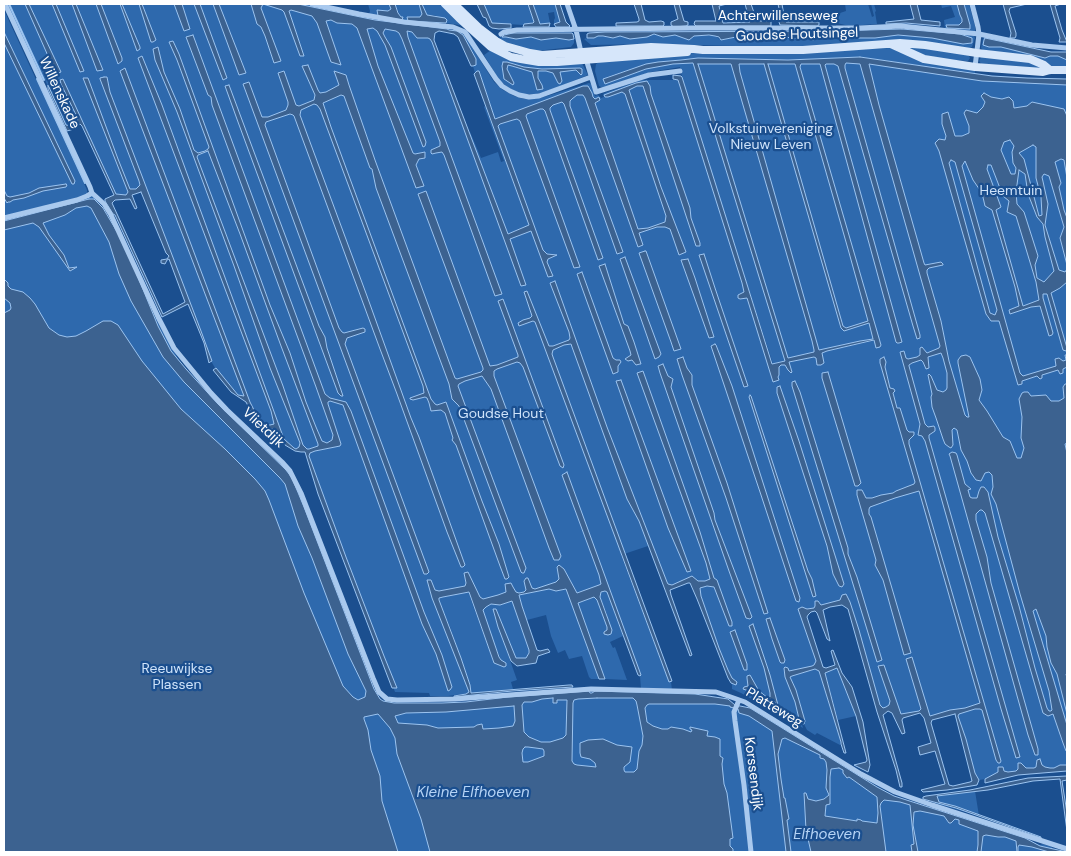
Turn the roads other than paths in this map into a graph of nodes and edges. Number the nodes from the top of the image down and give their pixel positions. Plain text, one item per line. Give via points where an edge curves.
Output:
1 (6, 4) edge
2 (312, 4) edge
3 (445, 4) edge
4 (454, 4) edge
5 (567, 4) edge
6 (972, 4) edge
7 (576, 30) junction
8 (502, 34) dead end
9 (979, 34) junction
10 (890, 44) junction
11 (1067, 48) edge
12 (704, 50) junction
13 (581, 52) junction
14 (977, 53) junction
15 (586, 59) junction
16 (975, 66) junction
17 (1050, 70) junction
18 (1067, 70) edge
19 (680, 71) dead end
20 (591, 78) junction
21 (92, 193) junction
22 (4, 218) edge
23 (386, 699) joint
24 (737, 705) junction
25 (1067, 849) edge
26 (751, 852) edge

1 - 21 street, Willenskade
2 - 20 street via 404,22 453,27 465,32 502,86 529,97
3 - 15 main road, Goudse Houtsingel via 491,47 511,56 538,62
4 - 13 main road, Goudse Houtsingel via 479,28 518,51 542,55
5 - 7 street
6 - 9 street
7 - 8 street, Achterwillenseweg via 517,30
7 - 9 street, Achterwillenseweg via 901,26
7 - 13 street
9 - 11 street, Achterwillenseweg via 1032,45
9 - 14 street
10 - 12 main road, Goudse Houtsingel via 803,50
10 - 14 main road, Goudse Houtsingel via 925,45
10 - 16 main road, Goudse Houtsingel via 924,59
12 - 13 main road, Goudse Houtsingel via 651,47
12 - 15 main road, Goudse Houtsingel
13 - 15 street
14 - 16 street
14 - 17 main road, Goudse Houtsingel via 1030,59
15 - 20 street
16 - 17 main road, Goudse Houtsingel via 1020,71
17 - 18 main road, Goudse Houtsingel
19 - 20 street via 649,75 596,92
21 - 22 street via 77,200
21 - 23 street, Vlietdijk via 112,215 174,348 227,410 290,471 373,678
23 - 24 street, Platteweg via 455,699 591,689 716,692 728,696
24 - 25 street, Platteweg via 745,702 860,774 895,792
24 - 26 street, Korssendijk via 735,721

